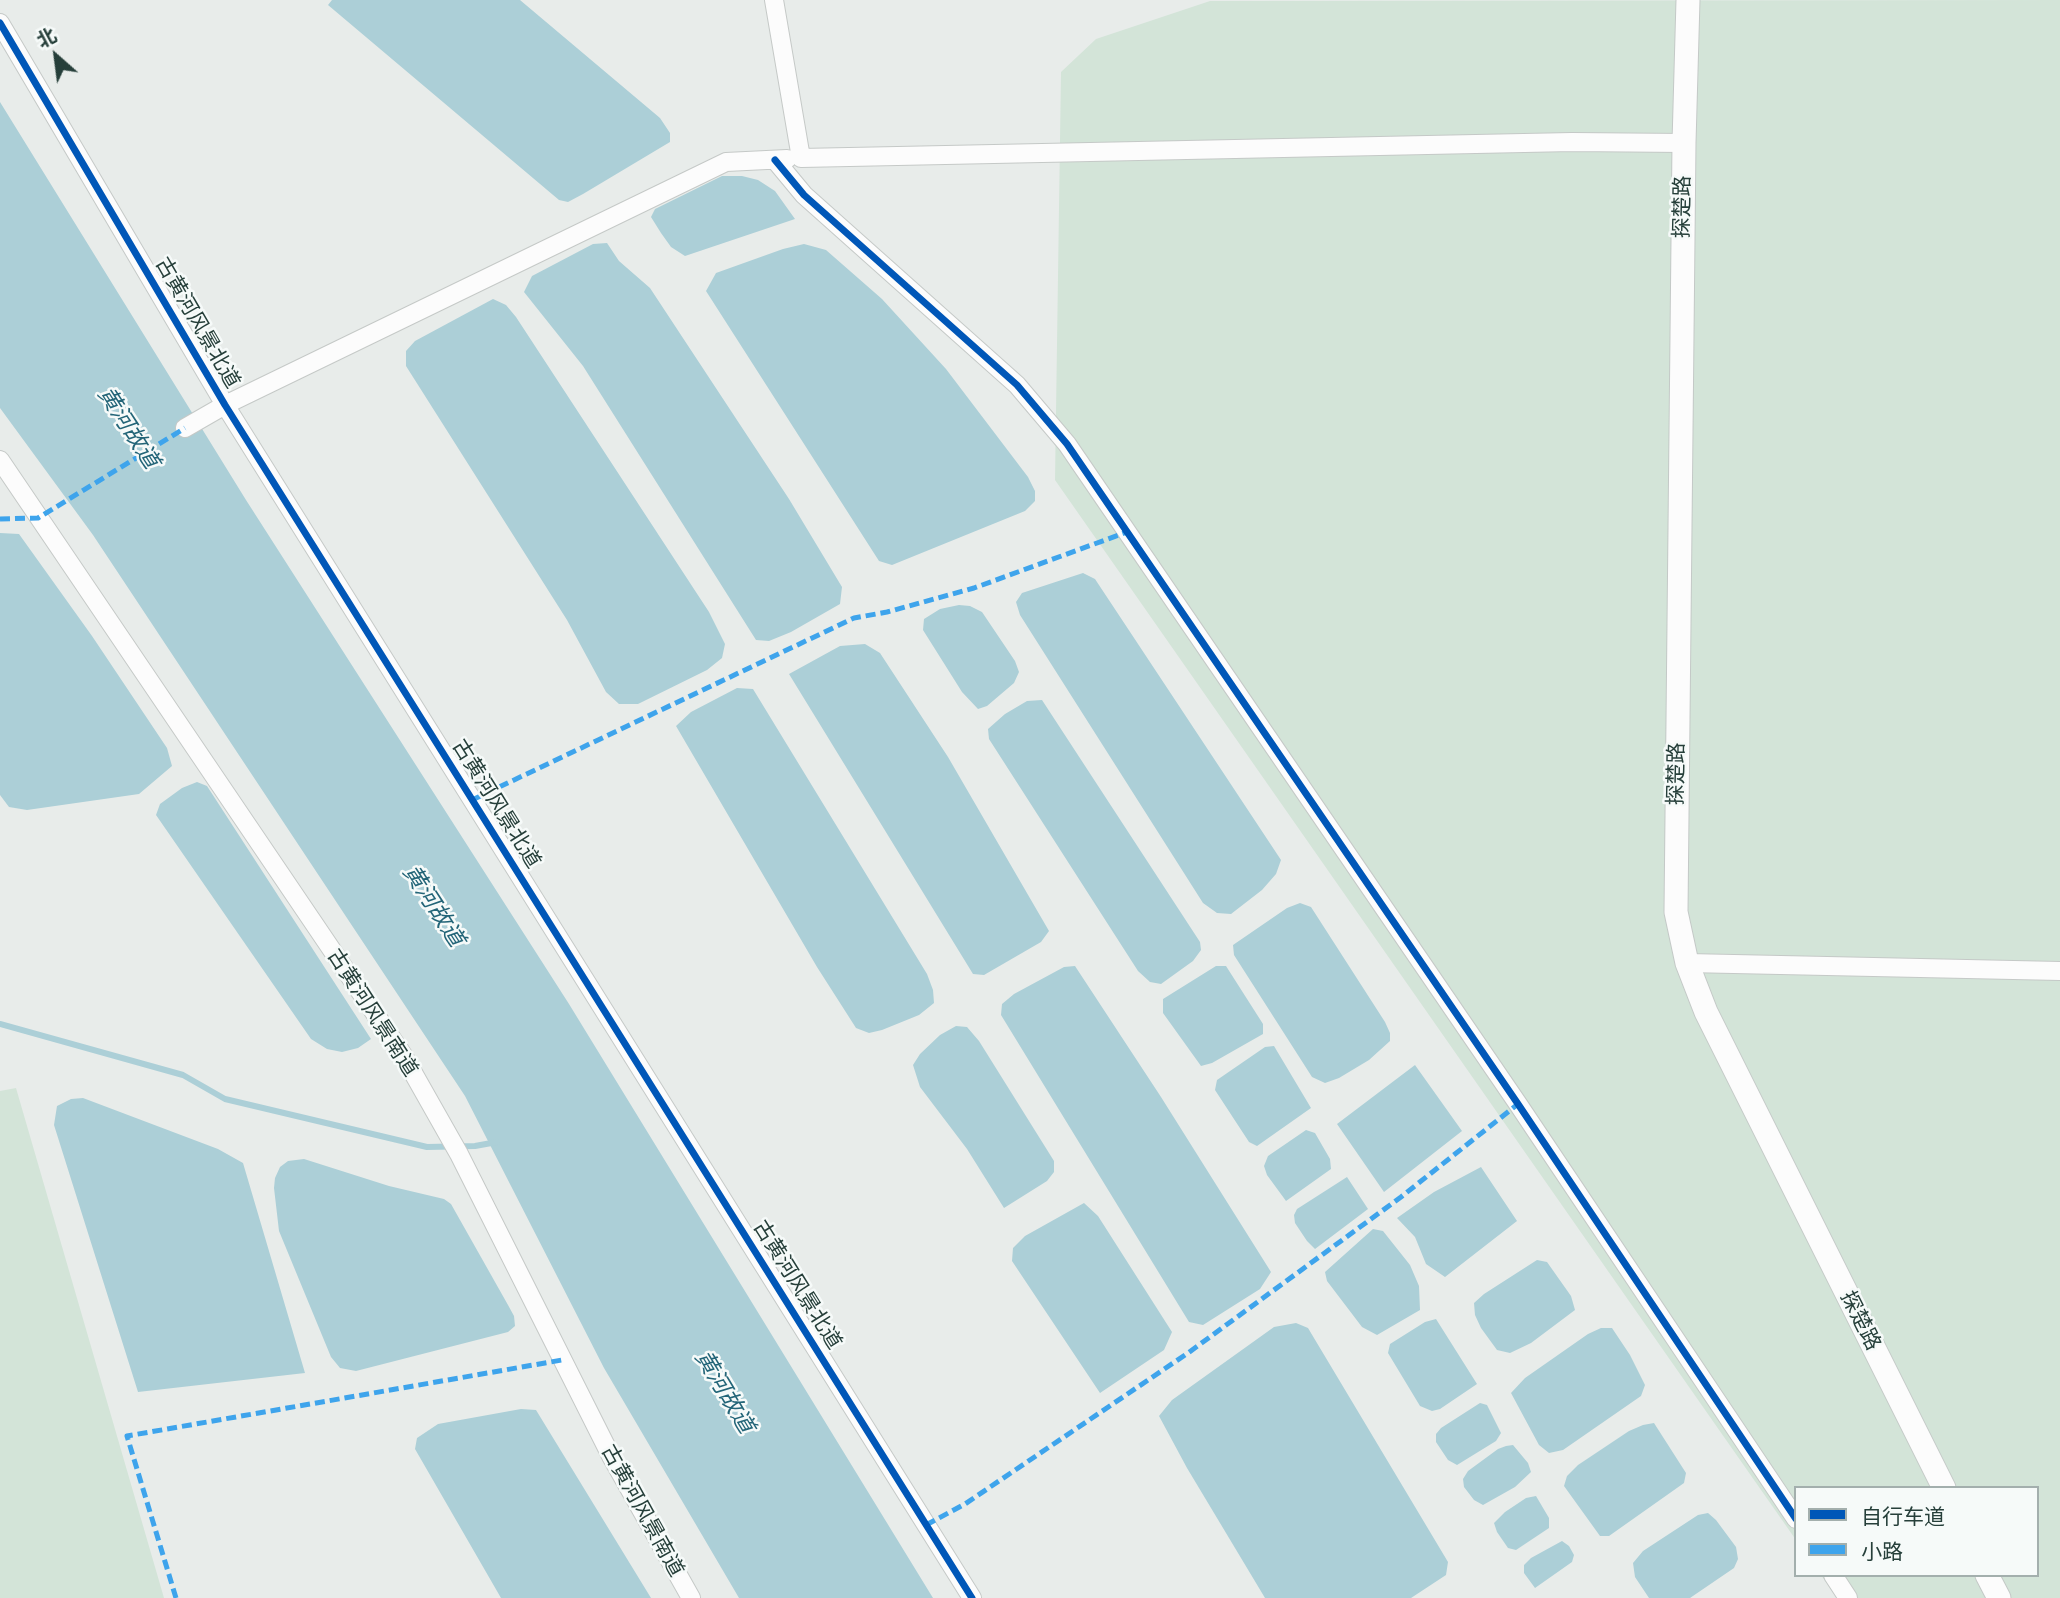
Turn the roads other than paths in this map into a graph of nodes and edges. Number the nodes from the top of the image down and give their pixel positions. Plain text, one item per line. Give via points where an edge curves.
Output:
1 (774, 0) edge
2 (1688, 0) edge
3 (0, 23) edge
4 (1684, 143) junction
5 (801, 158) junction
6 (775, 160) junction
7 (225, 405) junction
8 (185, 428) dead end
9 (0, 460) edge
10 (1687, 963) junction
11 (2060, 971) edge
12 (1943, 1486) edge
13 (1794, 1516) edge
14 (1834, 1577) edge
15 (1988, 1577) edge
16 (691, 1598) edge
17 (972, 1598) edge
18 (1849, 1598) edge
19 (1999, 1598) edge

1 - 5 street
2 - 4 main road, 探楚路
3 - 7 street, 古黄河风景北道
4 - 5 street
4 - 10 main road, 探楚路 via 1676,912
5 - 6 street
6 - 7 street via 726,162
6 - 13 street via 804,195 1017,385 1068,444
7 - 8 street
7 - 17 street, 古黄河风景北道
9 - 16 street, 古黄河风景南道 via 402,1055 455,1147 611,1457
10 - 11 street
10 - 12 main road, 探楚路 via 1706,1012
14 - 18 street
15 - 19 main road

